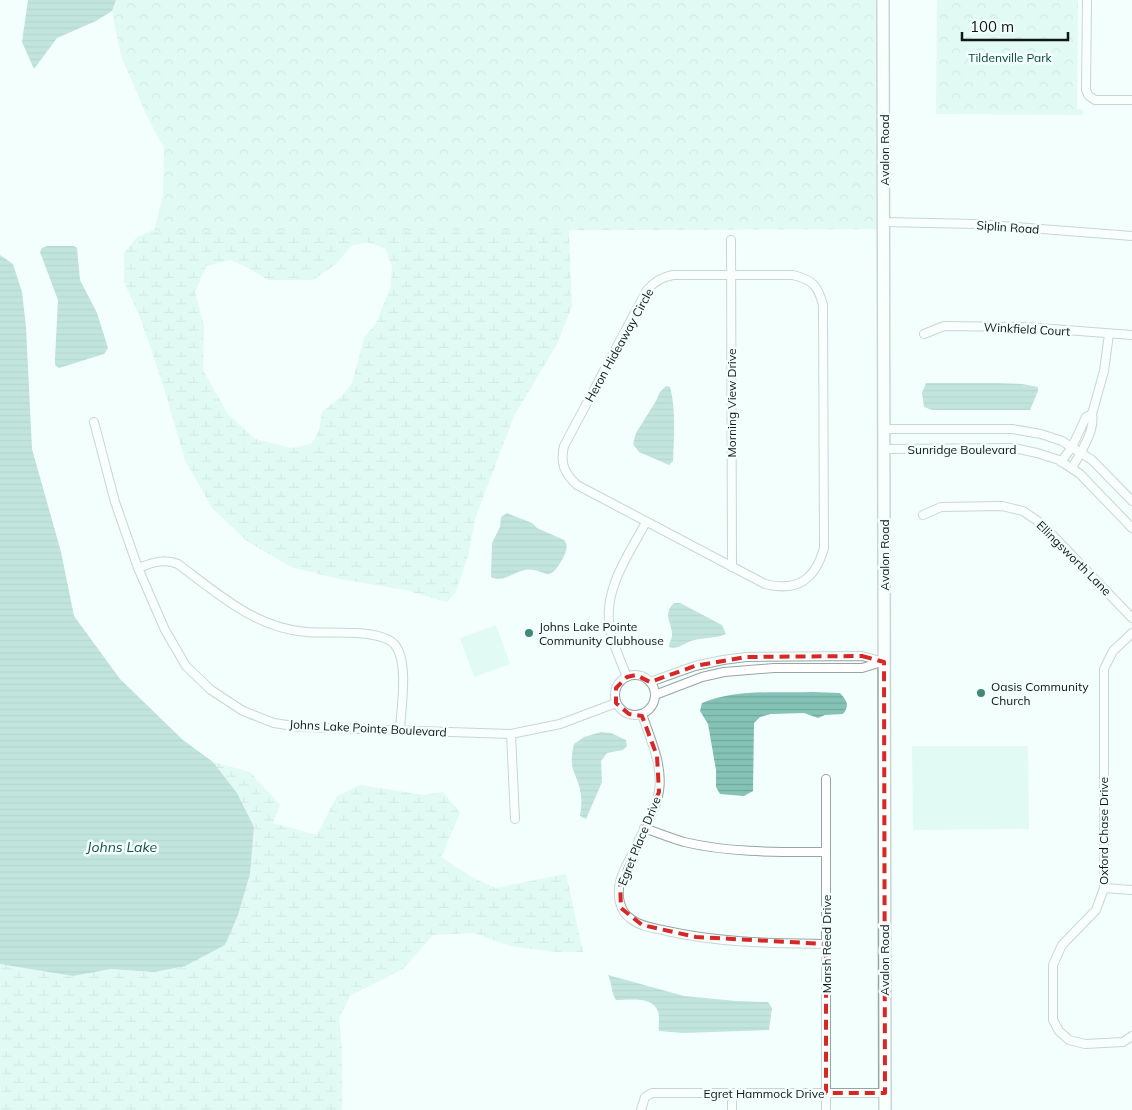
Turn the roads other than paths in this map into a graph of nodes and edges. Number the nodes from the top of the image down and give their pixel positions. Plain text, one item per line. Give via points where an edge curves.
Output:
1 (883, 0) edge
2 (1087, 0) edge
3 (1132, 100) edge
4 (884, 222) junction
5 (1132, 236) edge
6 (731, 240) dead end
7 (731, 275) junction
8 (924, 334) dead end
9 (1109, 334) junction
10 (1132, 335) edge
11 (1092, 414) junction
12 (94, 422) dead end
13 (884, 429) junction
14 (1072, 447) junction
15 (884, 449) junction
16 (1081, 452) junction
17 (1061, 462) junction
18 (1072, 468) junction
19 (1132, 501) edge
20 (922, 515) dead end
21 (646, 522) junction
22 (1132, 528) edge
23 (732, 567) junction
24 (138, 568) junction
25 (1132, 618) edge
26 (1132, 633) edge
27 (774, 656) junction
28 (884, 662) junction
29 (774, 668) junction
30 (627, 677) junction
31 (650, 682) junction
32 (655, 695) junction
33 (616, 703) junction
34 (642, 714) junction
35 (400, 730) junction
36 (511, 734) junction
37 (826, 779) dead end
38 (515, 819) dead end
39 (644, 828) junction
40 (826, 852) junction
41 (1104, 888) junction
42 (1132, 890) edge
43 (826, 944) junction
44 (1132, 1036) edge
45 (732, 1093) junction
46 (826, 1093) junction
47 (885, 1093) junction
48 (641, 1110) edge
49 (732, 1110) edge
50 (826, 1110) edge
51 (885, 1110) edge

1 - 4 main road, Avalon Road
2 - 3 street via 1086,84 1089,96 1102,101
4 - 5 street, Siplin Road via 977,224
4 - 13 main road, Avalon Road
6 - 7 street, Morning View Drive
7 - 21 street, Heron Hideaway Circle via 673,275 654,282 564,446 562,466 577,485
7 - 23 street, Morning View Drive
7 - 23 street, Heron Hideaway Circle via 793,275 815,285 820,294 823,305 824,519 824,548 820,561 805,580 778,588
8 - 9 street, Winkfield Court via 943,326 1026,327
9 - 10 street, Winkfield Court
9 - 11 street via 1104,371
11 - 14 street via 1086,417
11 - 16 street via 1090,432
12 - 24 street, Johns Lake Pointe Boulevard via 115,502
13 - 14 street, Sunridge Boulevard via 1012,429 1041,434
13 - 15 main road, Avalon Road
14 - 16 street, Sunridge Boulevard
14 - 17 street
15 - 17 street, Sunridge Boulevard via 1014,448 1037,452
15 - 28 main road, Avalon Road
16 - 18 street
16 - 19 street, Sunridge Boulevard
17 - 18 street, Sunridge Boulevard
18 - 22 street, Sunridge Boulevard
20 - 25 street, Ellingsworth Lane via 941,507 1002,506 1023,511 1042,524
21 - 23 street, Heron Hideaway Circle
21 - 30 street via 618,576 609,605 611,634
24 - 35 street, Johns Lake Pointe Boulevard via 165,630 186,666 211,690 243,711 274,723 300,727
24 - 35 street via 168,560 178,564 238,608 283,628 385,638 401,654 403,665
26 - 41 street, Oxford Chase Drive via 1114,651 1104,669
27 - 28 street via 862,656
27 - 29 street
27 - 31 street via 723,660
28 - 29 street via 862,668
28 - 47 main road, Avalon Road
29 - 32 street via 702,677
30 - 31 street via 636,675
30 - 33 street via 616,688
31 - 32 street
32 - 34 street via 649,709
33 - 34 street via 628,714
33 - 36 street, Johns Lake Pointe Boulevard via 560,724
34 - 39 street, Egret Place Drive via 660,776 659,792
35 - 36 street, Johns Lake Pointe Boulevard
36 - 38 street
37 - 40 street, Marsh Reed Drive
39 - 40 street via 684,842 718,848 754,852
39 - 43 street, Egret Place Drive via 620,881 618,895 621,908 630,919 642,925 704,938
40 - 43 street, Marsh Reed Drive
41 - 42 street
41 - 44 street, Oxford Chase Drive via 1096,910 1062,945 1053,965 1053,1020 1069,1040 1085,1044 1123,1042
43 - 46 street, Marsh Reed Drive
45 - 46 street, Egret Hammock Drive
45 - 48 street, Egret Hammock Drive via 652,1093 645,1097
45 - 49 street
46 - 47 street, Egret Hammock Drive
46 - 50 street, Marsh Reed Drive
47 - 51 main road, Avalon Road

